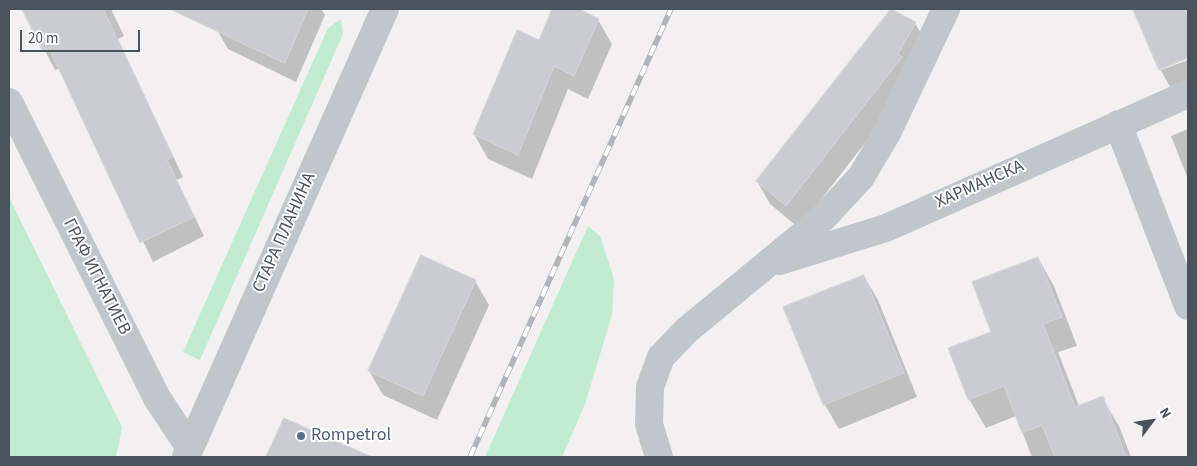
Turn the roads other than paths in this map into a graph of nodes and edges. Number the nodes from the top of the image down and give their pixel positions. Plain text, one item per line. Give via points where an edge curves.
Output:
1 (385, 9) edge
2 (946, 9) edge
3 (1188, 94) edge
4 (9, 102) edge
5 (1118, 124) junction
6 (768, 265) junction
7 (1188, 306) edge
8 (188, 453) edge
9 (659, 457) edge

1 - 8 street, СТАРА ПЛАНИНА
2 - 6 street via 887,133 861,177 823,218
3 - 5 street, ХАРМАНСКА
4 - 8 street, ГРАФ ИГНАТИЕВ via 157,398
5 - 6 street, ХАРМАНСКА via 886,228
5 - 7 street
6 - 9 street via 687,330 661,357 650,387 649,424

